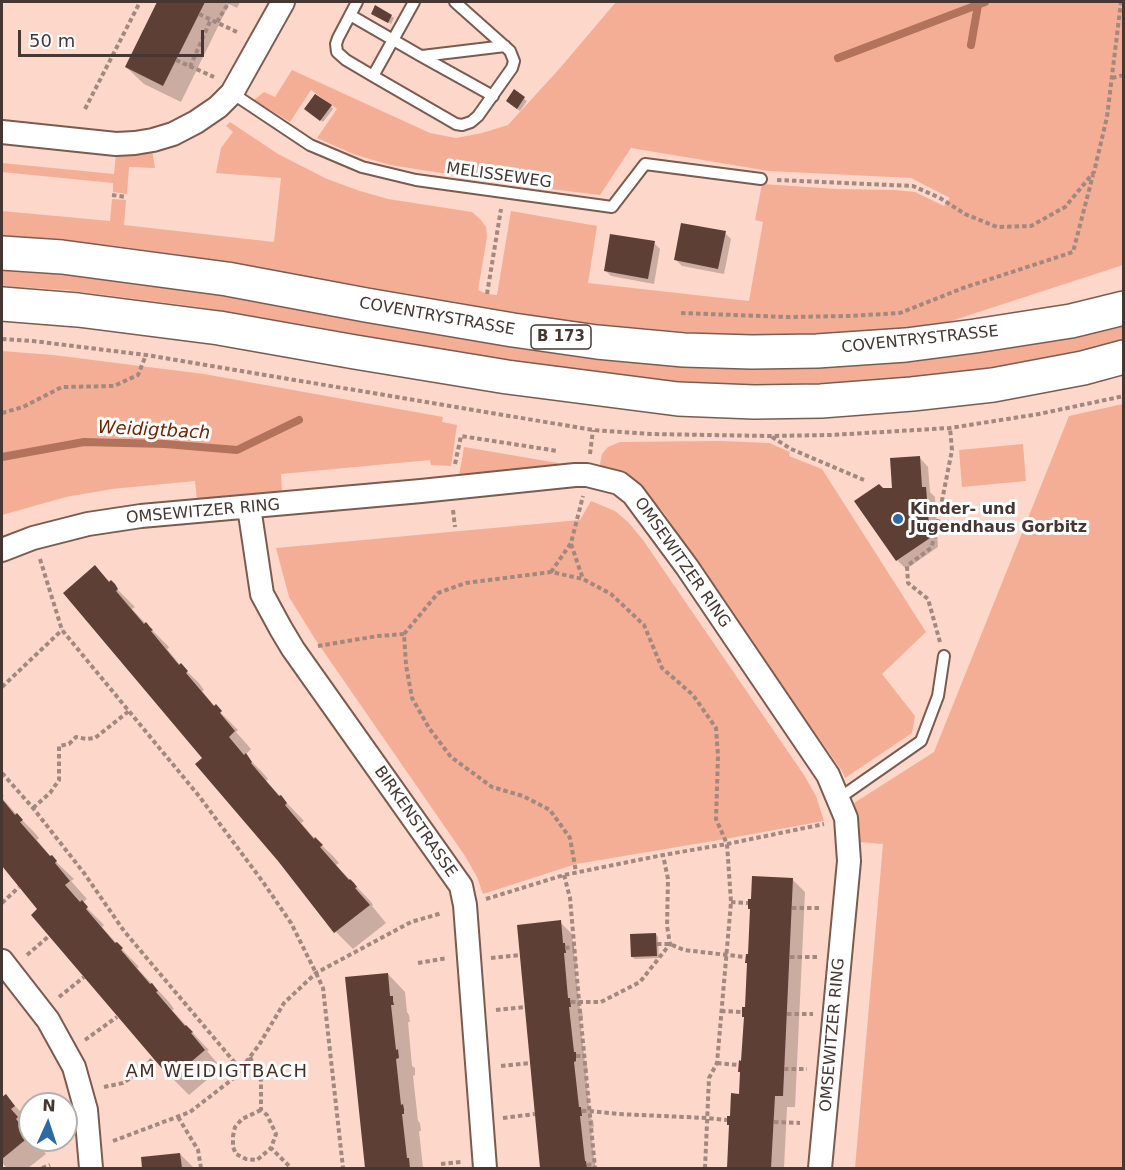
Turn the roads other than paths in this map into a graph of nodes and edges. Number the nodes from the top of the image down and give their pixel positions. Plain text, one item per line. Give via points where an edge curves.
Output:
1 (283, 2) edge
2 (357, 2) edge
3 (414, 2) edge
4 (455, 2) edge
5 (350, 15) junction
6 (394, 40) junction
7 (505, 46) junction
8 (421, 56) junction
9 (373, 76) junction
10 (231, 93) junction
11 (493, 96) junction
12 (2, 132) edge
13 (761, 179) road end
14 (2, 253) edge
15 (2, 304) edge
16 (1124, 308) edge
17 (1124, 357) edge
18 (249, 507) junction
19 (2, 550) edge
20 (944, 656) road end
21 (838, 799) junction
22 (2, 961) edge
23 (475, 1165) edge
24 (91, 1168) edge
25 (820, 1168) edge

1 - 10 street
2 - 5 lane
3 - 6 lane
4 - 7 lane
5 - 6 lane
5 - 9 lane via 338,38 338,52
6 - 8 lane
6 - 9 lane
7 - 8 lane
7 - 11 lane via 513,56 512,68
8 - 11 lane
9 - 11 lane via 462,125 471,123
10 - 12 street via 196,122 173,134 135,144
10 - 13 lane, MELISSEWEG via 310,145 362,167 416,180 612,207 645,164
14 - 16 main road, COVENTRYSTRASSE / B 173 via 227,279 513,330 684,350 817,351 906,345 1071,321
15 - 17 main road via 219,328 507,377 678,399 754,402 912,394 1004,383
18 - 19 street, OMSEWITZER RING via 88,524
18 - 21 street, OMSEWITZER RING via 575,475 619,483 633,494 687,567 828,775
18 - 23 street, BIRKENSTRASSE via 262,594 293,649 461,886
20 - 21 lane via 938,696 921,741
21 - 25 street, OMSEWITZER RING via 846,818 849,861
22 - 24 street via 48,1020 74,1067 86,1110

